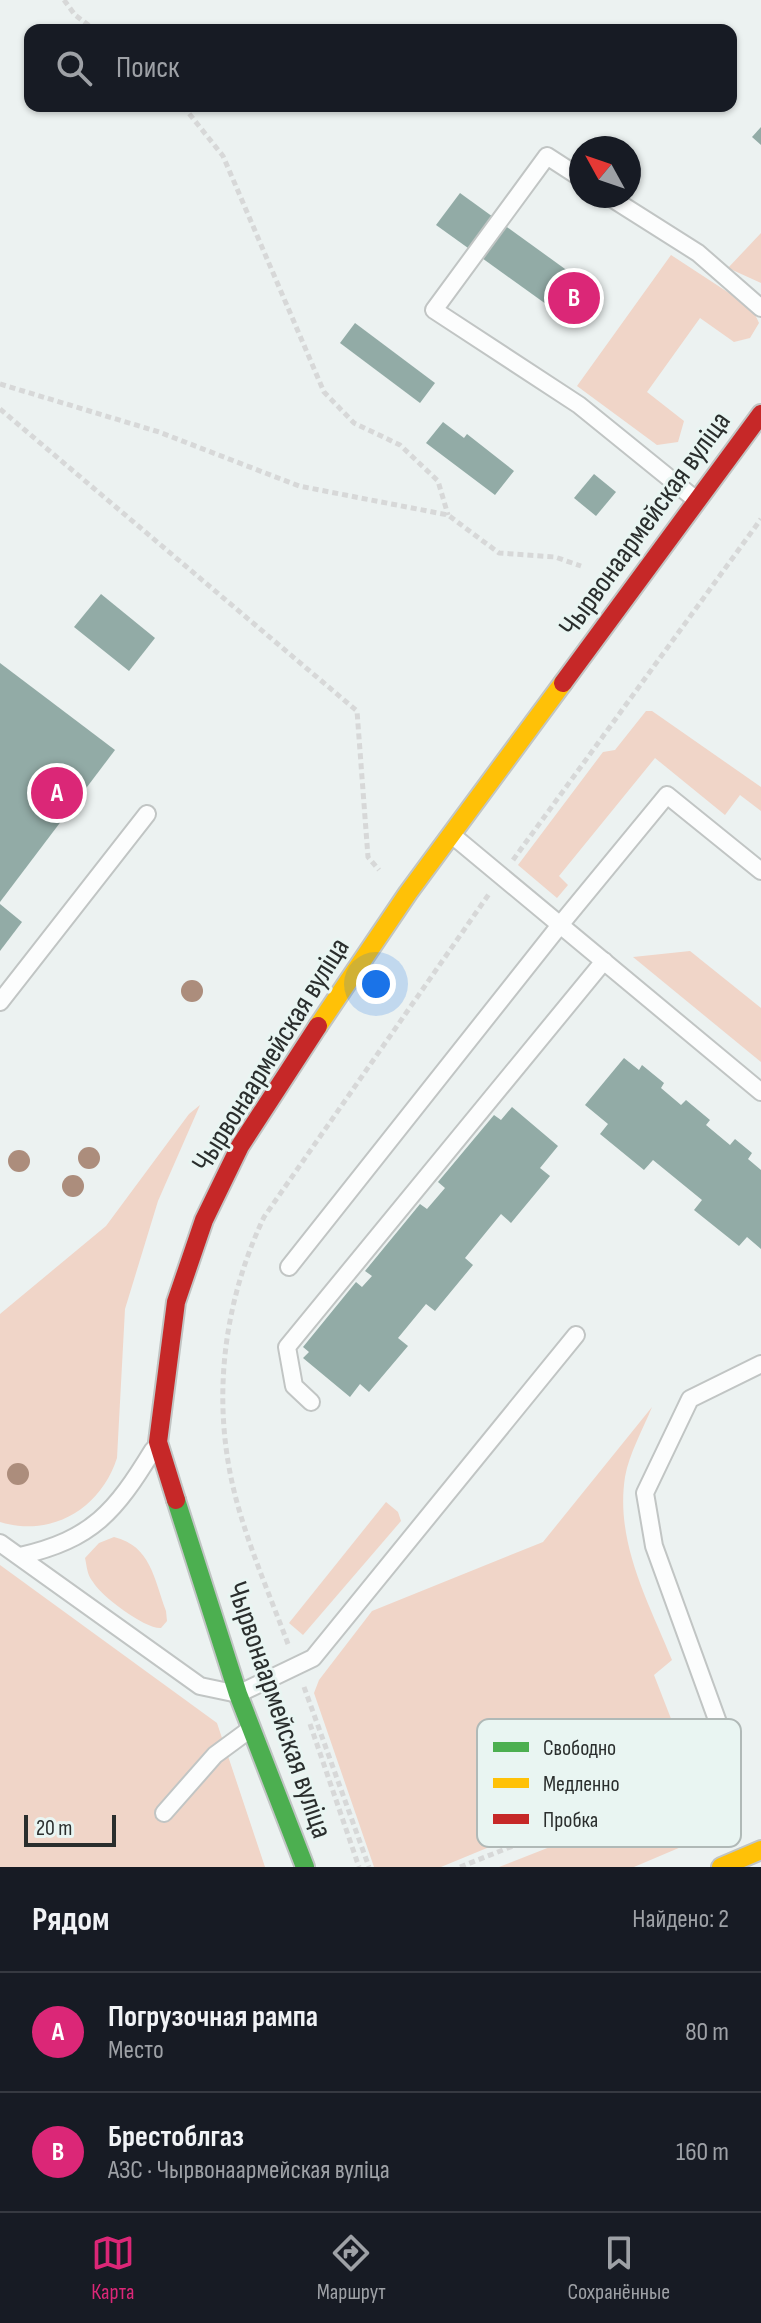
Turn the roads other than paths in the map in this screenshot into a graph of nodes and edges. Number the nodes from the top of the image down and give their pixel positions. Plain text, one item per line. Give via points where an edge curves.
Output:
1 (569, 170) edge
2 (627, 208) edge
3 (761, 308) edge
4 (761, 415) edge
5 (698, 501) junction
6 (147, 814) dead end
7 (451, 834) junction
8 (761, 871) edge
9 (560, 925) junction
10 (604, 961) junction
11 (0, 1002) edge
12 (761, 1092) edge
13 (289, 1267) dead end
14 (576, 1335) dead end
15 (761, 1364) edge
16 (311, 1402) dead end
17 (158, 1442) junction
18 (0, 1543) edge
19 (20, 1556) junction
20 (238, 1694) junction
21 (717, 1719) edge
22 (250, 1729) junction
23 (164, 1813) dead end
24 (761, 1850) edge
25 (305, 1867) edge
26 (721, 1867) edge

1 - 5 lane via 547,156 434,310 579,405
2 - 3 lane via 698,253
4 - 5 street, Чырвонаармейская вуліца
5 - 7 street, Чырвонаармейская вуліца
6 - 11 lane
7 - 9 lane
7 - 17 street, Чырвонаармейская вуліца via 240,1146 204,1220 176,1302
8 - 9 lane via 667,795
9 - 10 lane
9 - 13 lane
10 - 12 lane
10 - 16 lane via 287,1347 294,1386
14 - 20 lane via 313,1658
15 - 21 lane via 690,1399 645,1493 654,1546
17 - 19 lane via 101,1522 54,1548
17 - 20 street, Чырвонаармейская вуліца
18 - 19 lane
19 - 20 lane via 200,1686
20 - 22 street, Чырвонаармейская вуліца
22 - 23 lane via 215,1755
22 - 25 street, Чырвонаармейская вуліца
24 - 26 street

